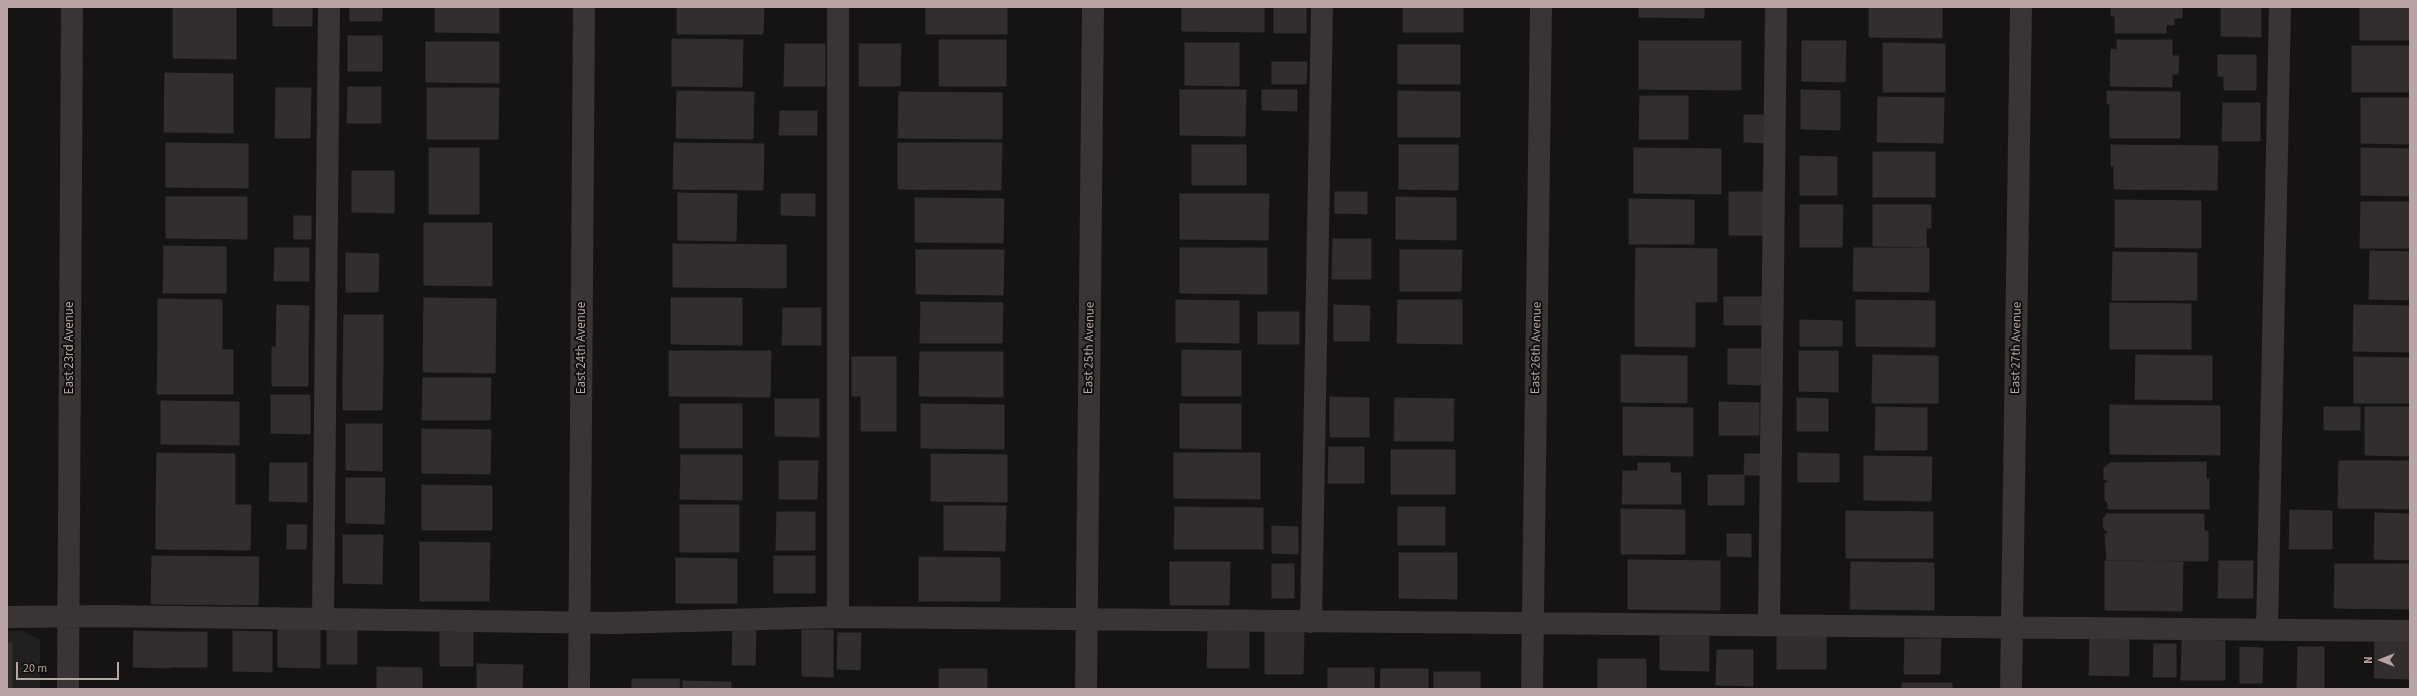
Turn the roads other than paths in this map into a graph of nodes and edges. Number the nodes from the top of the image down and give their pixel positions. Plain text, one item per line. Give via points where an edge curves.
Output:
1 (72, 7) edge
2 (329, 7) edge
3 (584, 7) edge
4 (838, 7) edge
5 (1093, 7) edge
6 (1322, 7) edge
7 (1541, 7) edge
8 (1776, 7) edge
9 (2021, 7) edge
10 (2280, 7) edge
11 (7, 617) edge
12 (69, 617) junction
13 (838, 617) junction
14 (323, 618) junction
15 (1087, 620) junction
16 (580, 622) junction
17 (1312, 622) junction
18 (1533, 624) junction
19 (1769, 625) junction
20 (2013, 629) junction
21 (2267, 630) junction
22 (2410, 631) edge
23 (68, 689) edge
24 (579, 689) edge
25 (1086, 689) edge
26 (1532, 689) edge
27 (2012, 689) edge

1 - 12 street, East 23rd Avenue
2 - 14 street
3 - 16 street, East 24th Avenue
4 - 13 street
5 - 15 street, East 25th Avenue
6 - 17 street
7 - 18 street, East 26th Avenue
8 - 19 street
9 - 20 street, East 27th Avenue
10 - 21 street
11 - 12 street
12 - 14 street
12 - 23 street, East 23rd Avenue
13 - 15 street
13 - 16 street
14 - 16 street
15 - 17 street
15 - 25 street, East 25th Avenue
16 - 24 street, East 24th Avenue
17 - 18 street
18 - 19 street
18 - 26 street, East 26th Avenue
19 - 20 street via 1972,626
20 - 21 street
20 - 27 street, East 27th Avenue
21 - 22 street

